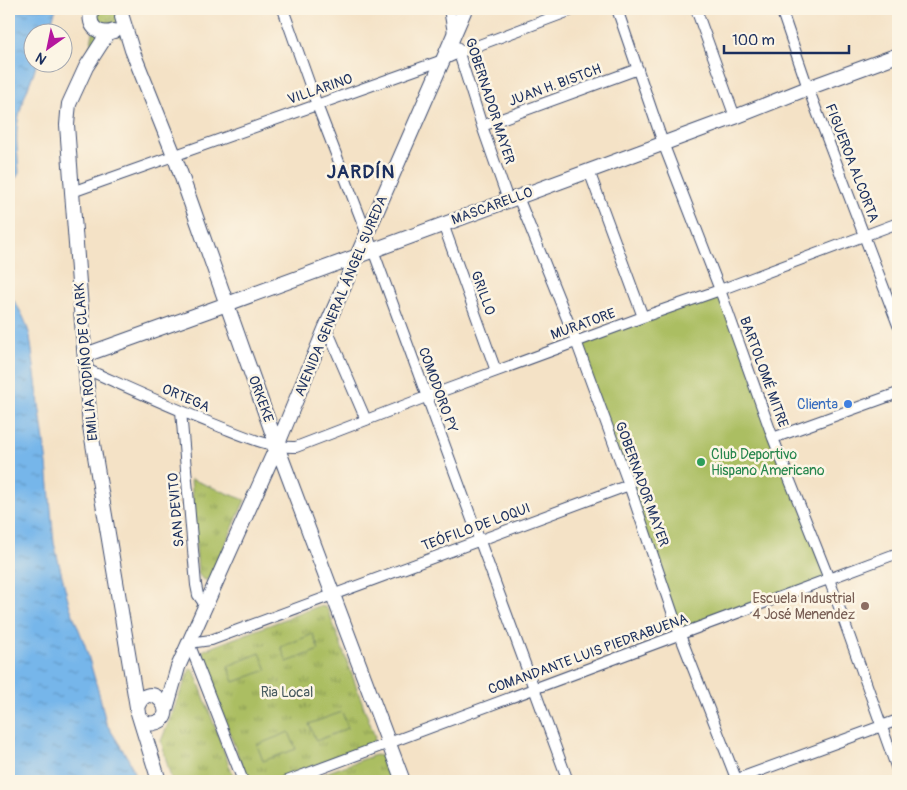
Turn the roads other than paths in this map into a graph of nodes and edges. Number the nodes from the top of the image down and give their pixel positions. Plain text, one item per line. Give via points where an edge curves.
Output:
1 (92, 9) edge
2 (284, 9) edge
3 (449, 9) edge
4 (465, 9) edge
5 (575, 9) edge
6 (617, 9) edge
7 (696, 9) edge
8 (781, 9) edge
9 (123, 12) edge
10 (105, 31) junction
11 (454, 35) junction
12 (132, 50) junction
13 (458, 53) junction
14 (898, 55) edge
15 (443, 60) junction
16 (638, 69) junction
17 (808, 88) junction
18 (317, 105) junction
19 (735, 117) junction
20 (482, 126) junction
21 (663, 143) junction
22 (174, 155) junction
23 (589, 171) junction
24 (72, 192) junction
25 (514, 198) junction
26 (898, 223) edge
27 (443, 224) junction
28 (865, 235) junction
29 (367, 236) junction
30 (373, 250) junction
31 (358, 255) junction
32 (720, 290) junction
33 (227, 304) junction
34 (643, 316) junction
35 (898, 326) edge
36 (326, 327) junction
37 (576, 341) junction
38 (85, 355) junction
39 (86, 369) junction
40 (496, 371) junction
41 (898, 393) edge
42 (426, 397) junction
43 (181, 411) junction
44 (366, 420) junction
45 (773, 438) junction
46 (278, 446) junction
47 (628, 485) junction
48 (479, 540) junction
49 (898, 553) edge
50 (829, 579) junction
51 (333, 595) junction
52 (205, 605) junction
53 (680, 635) junction
54 (189, 642) junction
55 (128, 657) junction
56 (178, 667) junction
57 (535, 688) junction
58 (151, 696) junction
59 (139, 713) junction
60 (164, 714) junction
61 (898, 720) edge
62 (882, 726) junction
63 (388, 743) junction
64 (154, 767) junction
65 (898, 772) edge
66 (159, 781) edge
67 (243, 781) edge
68 (287, 781) edge
69 (403, 781) edge
70 (568, 781) edge
71 (735, 781) edge

1 - 10 main road via 90,20
2 - 18 street, COMODORO PY
3 - 11 street, GOBERNADOR MAYER
4 - 11 main road, AVENIDA GENERAL ÁNGEL SUREDA
5 - 13 street, VILLARINO
6 - 16 street, BARTOLOMÉ MITRE
7 - 19 street
8 - 17 street, FIGUEROA ALCORTA
9 - 10 main road via 120,26
9 - 12 main road, ORKEKE
10 - 12 main road via 118,35
10 - 24 main road, EMILIA RODIÑO DE CLARK via 86,67 68,113
11 - 13 street, GOBERNADOR MAYER
11 - 15 main road, AVENIDA GENERAL ÁNGEL SUREDA
12 - 22 main road, ORKEKE
13 - 15 street, VILLARINO
13 - 20 street, GOBERNADOR MAYER
14 - 17 main road, MASCARELLO
15 - 18 street, VILLARINO
15 - 29 main road, AVENIDA GENERAL ÁNGEL SUREDA
16 - 20 street, JUAN H. BISTCH
16 - 21 street, BARTOLOMÉ MITRE
17 - 19 main road, MASCARELLO
17 - 28 street, FIGUEROA ALCORTA
18 - 22 street, VILLARINO
18 - 29 street, COMODORO PY
19 - 21 main road, MASCARELLO
20 - 25 street, GOBERNADOR MAYER
21 - 23 main road, MASCARELLO
21 - 32 street, BARTOLOMÉ MITRE
22 - 24 street, VILLARINO
22 - 33 main road, ORKEKE
23 - 25 main road, MASCARELLO
23 - 34 street
24 - 38 main road, EMILIA RODIÑO DE CLARK
25 - 27 main road, MASCARELLO
25 - 37 street, GOBERNADOR MAYER
26 - 28 street, MURATORE
27 - 30 main road, MASCARELLO
27 - 40 street, GRILLO
28 - 32 street, MURATORE
28 - 35 street, FIGUEROA ALCORTA
29 - 30 street, COMODORO PY
29 - 31 main road, AVENIDA GENERAL ÁNGEL SUREDA
30 - 31 main road, MASCARELLO
30 - 42 street, COMODORO PY
31 - 33 main road, MASCARELLO
31 - 36 main road, AVENIDA GENERAL ÁNGEL SUREDA
32 - 34 street, MURATORE
32 - 45 street, BARTOLOMÉ MITRE
33 - 38 main road, MASCARELLO
33 - 46 main road, ORKEKE
34 - 37 street, MURATORE
36 - 44 street
36 - 46 main road, AVENIDA GENERAL ÁNGEL SUREDA
37 - 40 street, MURATORE
37 - 47 street, GOBERNADOR MAYER
38 - 39 main road, EMILIA RODIÑO DE CLARK
39 - 43 street, ORTEGA
39 - 55 main road, EMILIA RODIÑO DE CLARK via 90,426
40 - 42 street, MURATORE
41 - 45 street
42 - 44 street, MURATORE
42 - 48 street, COMODORO PY
43 - 46 street, ORTEGA via 254,440
43 - 52 street, SAN DEVITO via 196,585
44 - 46 street, MURATORE via 296,447
45 - 50 street, BARTOLOMÉ MITRE
46 - 51 main road, ORKEKE
46 - 52 main road, AVENIDA GENERAL ÁNGEL SUREDA
47 - 48 street, TEÓFILO DE LOQUI
47 - 53 street, GOBERNADOR MAYER
48 - 51 street, TEÓFILO DE LOQUI
48 - 57 street, COMODORO PY
49 - 50 street, COMANDANTE LUIS PIEDRABUENA
50 - 53 street, COMANDANTE LUIS PIEDRABUENA
50 - 62 street, BARTOLOMÉ MITRE
51 - 54 street, TEÓFILO DE LOQUI via 211,640
51 - 63 main road, ORKEKE
52 - 54 main road, AVENIDA GENERAL ÁNGEL SUREDA
53 - 57 street, COMANDANTE LUIS PIEDRABUENA
53 - 71 street, GOBERNADOR MAYER
54 - 56 main road, AVENIDA GENERAL ÁNGEL SUREDA
54 - 67 street
55 - 58 main road, EMILIA RODIÑO DE CLARK via 141,687
55 - 59 main road, EMILIA RODIÑO DE CLARK
56 - 58 main road via 162,688
56 - 60 main road
57 - 63 street, COMANDANTE LUIS PIEDRABUENA
57 - 70 street, COMODORO PY
58 - 59 main road via 142,699
58 - 60 main road via 165,705
59 - 60 main road via 146,723 151,724
59 - 64 main road, EMILIA RODIÑO DE CLARK
60 - 64 main road via 154,741
61 - 62 street
62 - 65 street, BARTOLOMÉ MITRE
62 - 71 street
63 - 68 street, COMANDANTE LUIS PIEDRABUENA
63 - 69 main road, ORKEKE
64 - 66 main road, EMILIA RODIÑO DE CLARK

